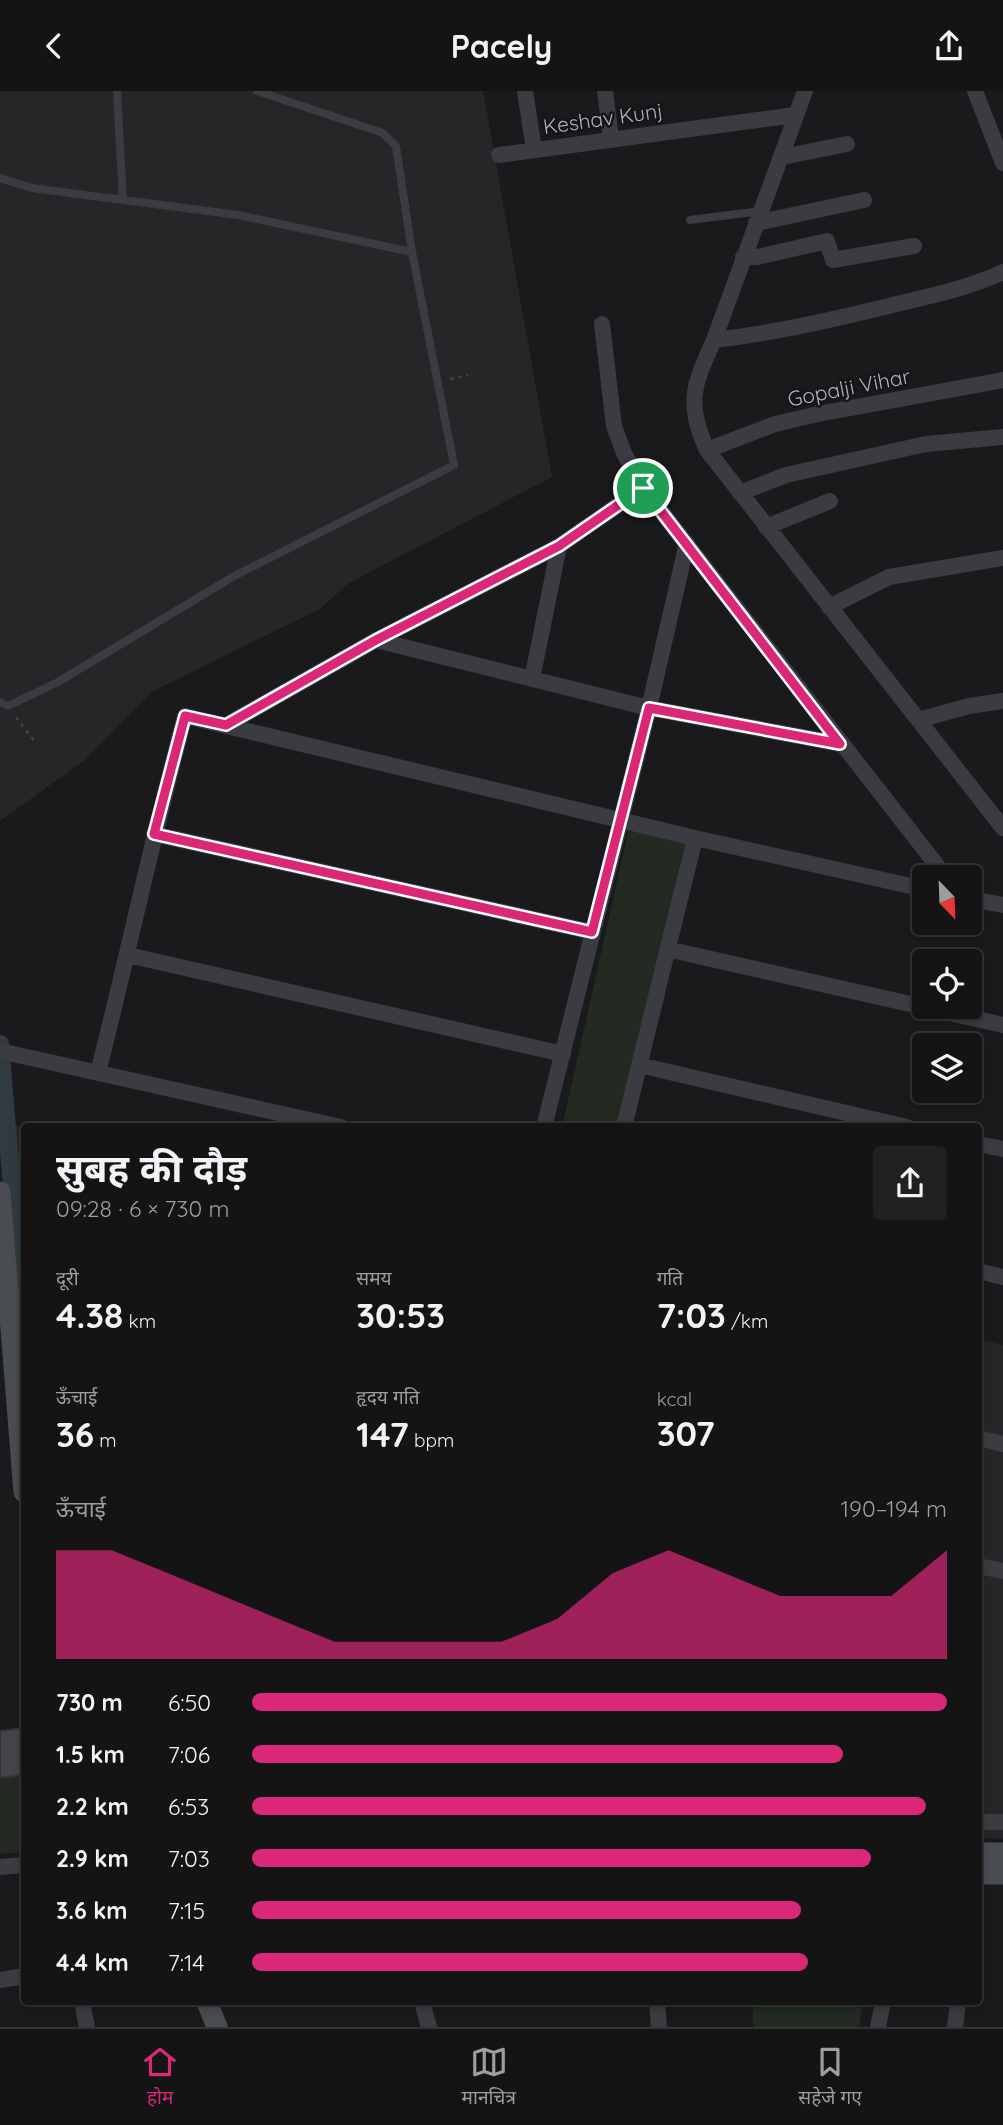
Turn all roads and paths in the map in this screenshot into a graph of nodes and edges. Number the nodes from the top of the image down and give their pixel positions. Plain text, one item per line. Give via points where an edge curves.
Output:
1 (117, 91) edge
2 (257, 91) edge
3 (525, 91) edge
4 (605, 91) edge
5 (805, 91) edge
6 (975, 91) edge
7 (795, 115) junction
8 (996, 127) edge
9 (611, 139) junction
10 (847, 144) dead end
11 (534, 150) junction
12 (499, 155) dead end
13 (782, 157) junction
14 (1003, 163) edge
15 (0, 178) edge
16 (123, 200) junction
17 (864, 200) dead end
18 (759, 217) junction
19 (690, 220) dead end
20 (914, 246) dead end
21 (412, 252) junction
22 (743, 257) junction
23 (1003, 272) edge
24 (602, 324) dead end
25 (714, 340) junction
26 (468, 375) dead end
27 (1003, 380) edge
28 (437, 383) junction
29 (1003, 437) edge
30 (707, 450) junction
31 (643, 488) junction
32 (740, 493) junction
33 (830, 501) dead end
34 (766, 527) junction
35 (687, 544) junction
36 (559, 546) junction
37 (1003, 558) edge
38 (829, 607) junction
39 (376, 640) junction
40 (532, 678) junction
41 (1003, 701) edge
42 (4, 704) edge
43 (649, 708) junction
44 (918, 720) junction
45 (226, 725) junction
46 (35, 742) dead end
47 (840, 744) junction
48 (621, 821) junction
49 (1003, 828) edge
50 (154, 834) junction
51 (695, 838) junction
52 (936, 865) edge
53 (912, 886) edge
54 (982, 901) edge
55 (1003, 905) edge
56 (592, 932) junction
57 (667, 949) junction
58 (128, 955) junction
59 (1003, 1025) edge
60 (2, 1051) edge
61 (563, 1054) junction
62 (639, 1065) junction
63 (98, 1073) junction
64 (323, 1123) edge
65 (545, 1123) edge
66 (625, 1123) edge
67 (890, 1123) edge
68 (982, 1144) edge
69 (1003, 1149) edge
70 (0, 1192) edge
71 (982, 1272) edge
72 (1003, 1277) edge
73 (982, 1439) edge
74 (1003, 1444) edge
75 (21, 1454) edge
76 (982, 1567) edge
77 (1003, 1571) edge
78 (982, 1822) edge
79 (1003, 1822) edge
80 (1003, 1853) edge
81 (982, 1854) edge
82 (21, 1865) edge
83 (0, 1867) edge
84 (982, 1874) edge
85 (1003, 1874) edge
86 (21, 1976) edge
87 (0, 1980) edge
88 (83, 2005) edge
89 (208, 2005) edge
90 (423, 2005) edge
91 (657, 2005) edge
92 (882, 2005) edge
93 (958, 2005) edge
94 (87, 2027) edge
95 (217, 2027) edge
96 (429, 2027) edge
97 (659, 2027) edge
98 (878, 2027) edge
99 (955, 2027) edge

1 - 16 lane
2 - 21 lane via 383,133 396,146
3 - 11 street
4 - 9 street
5 - 7 street
6 - 8 street
7 - 9 street, Keshav Kunj
7 - 13 street
8 - 14 street
9 - 11 street, Keshav Kunj
10 - 13 street
11 - 12 street, Keshav Kunj
13 - 18 street
15 - 16 lane via 32,188
16 - 21 lane via 238,215
17 - 18 street
18 - 19 lane
18 - 22 street
20 - 22 street via 833,260 827,241
21 - 28 lane
22 - 25 street
23 - 25 street via 975,285 868,311
24 - 31 street via 614,426
25 - 30 street via 692,401
26 - 28 path
27 - 30 street, Gopalji Vihar via 786,421
28 - 42 lane via 454,465 234,576 58,682
29 - 32 street via 926,444 786,475
30 - 32 street
31 - 35 street
31 - 36 street
32 - 34 street
33 - 34 street
34 - 38 street
35 - 43 street
35 - 47 street
36 - 39 street
36 - 40 street
37 - 38 street via 889,577
38 - 44 street
39 - 40 street
39 - 45 street
40 - 43 street
41 - 44 street
42 - 46 path
43 - 47 street
43 - 48 street
44 - 49 street
45 - 48 street
45 - 50 street via 185,716
47 - 52 street
48 - 51 street
48 - 56 street
50 - 56 street
50 - 58 street
51 - 53 street
51 - 57 street
54 - 55 street
56 - 61 street
57 - 59 street
57 - 62 street
58 - 61 street
58 - 63 street
60 - 63 street
61 - 65 street
62 - 66 street
62 - 67 street
63 - 64 street
68 - 69 street
70 - 75 main road
71 - 72 street
73 - 74 street
76 - 77 street
78 - 79 street
80 - 81 main road
82 - 83 street
84 - 85 main road
86 - 87 street
88 - 94 street
89 - 95 main road
90 - 96 street
91 - 97 street
92 - 98 street
93 - 99 street

